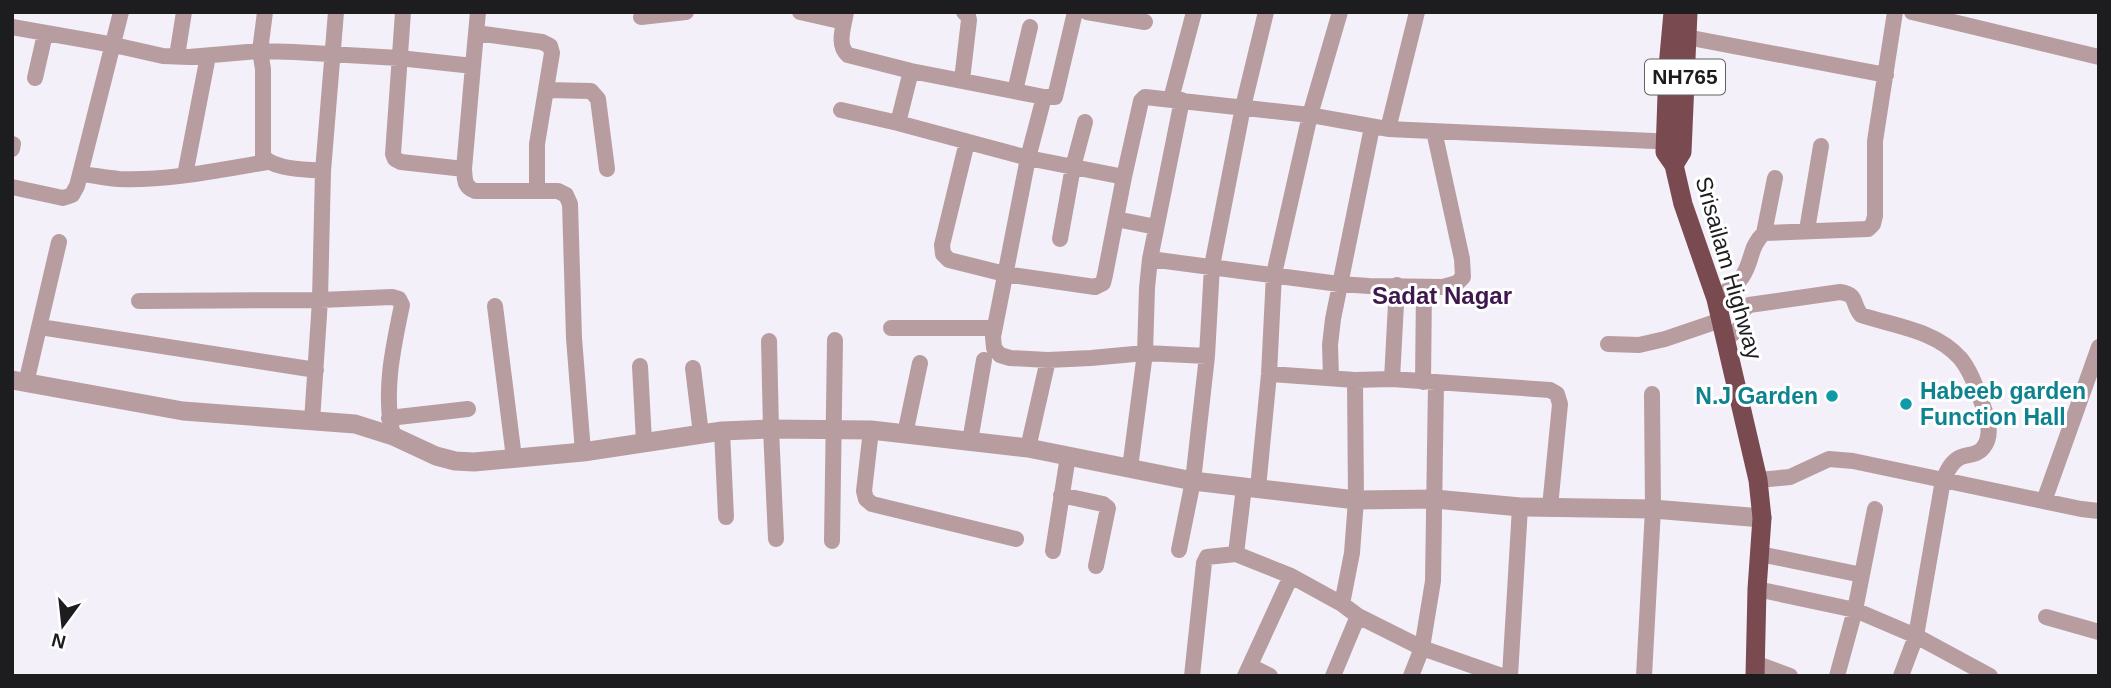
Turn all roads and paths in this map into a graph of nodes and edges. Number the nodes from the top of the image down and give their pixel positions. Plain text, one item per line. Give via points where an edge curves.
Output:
1 (121, 12) edge
2 (184, 12) edge
3 (265, 12) edge
4 (336, 12) edge
5 (403, 12) edge
6 (478, 12) edge
7 (687, 12) edge
8 (800, 12) edge
9 (964, 12) edge
10 (1075, 12) edge
11 (1087, 12) edge
12 (1194, 12) edge
13 (1266, 12) edge
14 (1340, 12) edge
15 (1417, 12) edge
16 (1673, 12) edge
17 (1688, 12) edge
18 (1895, 12) edge
19 (1912, 12) edge
20 (640, 17) dead end
21 (845, 17) edge
22 (1145, 22) dead end
23 (12, 27) edge
24 (1030, 27) dead end
25 (477, 33) junction
26 (45, 34) junction
27 (1686, 37) junction
28 (114, 45) junction
29 (260, 51) junction
30 (332, 55) junction
31 (177, 56) junction
32 (208, 56) junction
33 (2099, 57) edge
34 (399, 58) junction
35 (473, 66) junction
36 (911, 71) junction
37 (1886, 75) junction
38 (36, 78) dead end
39 (962, 80) junction
40 (546, 90) junction
41 (1015, 90) junction
42 (1044, 97) junction
43 (1176, 99) junction
44 (1243, 107) junction
45 (841, 110) dead end
46 (1310, 115) junction
47 (1085, 122) dead end
48 (898, 123) junction
49 (1380, 128) junction
50 (1434, 131) junction
51 (1673, 141) junction
52 (967, 142) junction
53 (1821, 146) dead end
54 (1028, 158) junction
55 (267, 162) junction
56 (1073, 167) junction
57 (464, 169) junction
58 (607, 169) dead end
59 (323, 171) junction
60 (80, 174) junction
61 (185, 175) junction
62 (1124, 177) junction
63 (1775, 178) dead end
64 (12, 187) edge
65 (537, 191) junction
66 (1116, 219) junction
67 (1156, 227) junction
68 (1807, 230) junction
69 (1764, 233) junction
70 (1060, 239) dead end
71 (59, 242) dead end
72 (1150, 259) junction
73 (1212, 266) junction
74 (1005, 274) junction
75 (1274, 274) junction
76 (1339, 284) junction
77 (1396, 285) junction
78 (1424, 287) junction
79 (1716, 299) junction
80 (320, 300) junction
81 (139, 301) dead end
82 (495, 306) dead end
83 (40, 327) junction
84 (891, 328) dead end
85 (995, 328) junction
86 (1723, 329) junction
87 (835, 340) dead end
88 (769, 341) dead end
89 (1608, 344) dead end
90 (2099, 347) edge
91 (1145, 353) junction
92 (1207, 356) junction
93 (984, 360) dead end
94 (1048, 360) junction
95 (920, 363) dead end
96 (640, 366) dead end
97 (692, 368) dead end
98 (316, 370) junction
99 (1269, 374) junction
100 (1331, 377) junction
101 (1392, 379) junction
102 (1354, 380) junction
103 (19, 382) edge
104 (1430, 383) junction
105 (1652, 394) dead end
106 (468, 409) dead end
107 (312, 421) junction
108 (391, 427) junction
109 (771, 429) junction
110 (834, 429) junction
111 (871, 430) junction
112 (722, 431) junction
113 (701, 434) junction
114 (905, 434) junction
115 (644, 442) junction
116 (970, 442) junction
117 (1028, 448) junction
118 (583, 452) junction
119 (1068, 456) junction
120 (513, 458) junction
121 (1129, 468) junction
122 (1758, 480) junction
123 (1943, 480) junction
124 (1193, 481) junction
125 (1251, 487) junction
126 (1061, 495) junction
127 (1436, 499) junction
128 (1356, 500) junction
129 (2044, 500) junction
130 (1520, 507) junction
131 (1550, 507) junction
132 (1653, 509) junction
133 (1875, 509) dead end
134 (2099, 511) edge
135 (726, 517) dead end
136 (1762, 518) junction
137 (776, 539) dead end
138 (1016, 540) dead end
139 (832, 541) dead end
140 (1179, 550) dead end
141 (1053, 551) dead end
142 (1237, 554) junction
143 (1760, 554) junction
144 (1096, 566) dead end
145 (1862, 575) junction
146 (1292, 576) junction
147 (1757, 589) junction
148 (1342, 604) junction
149 (1855, 610) junction
150 (1358, 615) junction
151 (2046, 617) dead end
152 (2099, 632) edge
153 (1916, 636) junction
154 (1422, 648) junction
155 (1755, 669) edge
156 (1248, 671) edge
157 (1501, 675) edge
158 (1985, 675) edge
159 (1192, 676) edge
160 (1270, 676) edge
161 (1333, 676) edge
162 (1411, 676) edge
163 (1644, 676) edge
164 (1790, 676) edge
165 (1836, 676) edge
166 (1901, 676) edge

1 - 28 street
2 - 31 street
3 - 29 street
4 - 30 street
5 - 34 street
6 - 25 street
7 - 20 street
8 - 21 street
9 - 39 street via 969,20
10 - 42 street via 1055,97
11 - 22 street
12 - 43 street
13 - 44 street
14 - 46 street
15 - 49 street
16 - 51 highway, Srisailam Highway / NH765 via 1668,67
17 - 27 highway, Srisailam Highway / NH765
18 - 37 street
19 - 33 street
21 - 36 street via 841,43 848,55
23 - 26 street
24 - 41 street
25 - 35 street
25 - 40 street via 550,46
26 - 28 street
26 - 38 street
27 - 37 street
27 - 51 highway, Srisailam Highway / NH765
28 - 31 street
28 - 60 street
29 - 30 street
29 - 32 street
29 - 55 street via 262,147
30 - 34 street
30 - 59 street
31 - 32 street
32 - 61 street
34 - 35 street
34 - 57 street via 393,154 401,162
35 - 57 street
36 - 39 street
36 - 48 street
37 - 68 street via 1875,141 1873,224 1868,229
39 - 41 street
40 - 58 street via 595,94
40 - 65 street via 537,144
41 - 42 street
42 - 54 street
43 - 44 street
43 - 62 street via 1150,96 1141,101
43 - 67 street
44 - 46 street
44 - 73 street
45 - 48 street
46 - 49 street
46 - 75 street
47 - 56 street
48 - 52 street
49 - 50 street
49 - 76 street
50 - 51 street
50 - 78 street via 1464,269 1457,284
51 - 79 highway, Srisailam Highway / NH765 via 1682,152 1674,165 1683,204
52 - 54 street
52 - 74 street via 943,254 949,260
53 - 68 street
54 - 56 street
54 - 74 street
55 - 59 street
55 - 61 street
56 - 62 street
56 - 70 street
57 - 65 street via 465,184 475,191
59 - 80 street
60 - 61 street via 118,179
60 - 64 street via 72,195 63,198
62 - 66 street
63 - 69 street
65 - 118 street via 558,191 570,204
66 - 67 street
66 - 74 street via 1103,283 1095,287
67 - 72 street
68 - 69 street
69 - 79 street via 1755,242 1741,279
71 - 83 street
72 - 73 street
72 - 91 street
73 - 75 street
73 - 92 street
74 - 85 street
75 - 76 street
75 - 99 street
76 - 77 street
76 - 100 street via 1330,345
77 - 78 street
77 - 101 street
78 - 104 street
79 - 86 highway, Srisailam Highway / NH765
80 - 81 street
80 - 98 street
80 - 108 street via 399,299 402,305 391,365
82 - 120 street
83 - 98 street
83 - 103 street
84 - 85 street
85 - 94 street via 994,348 1000,355
86 - 89 street via 1639,345
86 - 122 highway, Srisailam Highway / NH765
86 - 123 street via 1741,328 1742,311 1749,305 1840,292 1854,297 1861,315 1919,331 1942,343 1971,375 1988,420 1983,449 1959,458
87 - 110 street
88 - 109 street
90 - 129 street
91 - 92 street
91 - 94 street
91 - 121 street
92 - 124 street
93 - 116 street
94 - 117 street
95 - 114 street
96 - 115 street
97 - 113 street
98 - 107 street
99 - 100 street
99 - 125 street
100 - 102 street
101 - 102 street
101 - 104 street
102 - 128 street
103 - 107 street via 183,411
104 - 127 street
104 - 131 street via 1542,389 1558,394
105 - 132 street
106 - 108 street
107 - 108 street
108 - 120 street via 436,456 455,461
109 - 110 street
109 - 112 street
109 - 137 street
110 - 111 street
110 - 139 street
111 - 114 street
111 - 138 street via 863,491 872,504
112 - 113 street
112 - 135 street
113 - 115 street
114 - 116 street
115 - 118 street
116 - 117 street
117 - 119 street
118 - 120 street
119 - 121 street
119 - 126 street
121 - 124 street
122 - 123 street via 1790,477 1829,459
122 - 136 highway, Srisailam Highway / NH765
123 - 129 street
123 - 153 street
124 - 125 street
124 - 140 street
125 - 128 street
125 - 142 street
126 - 141 street
126 - 144 street via 1108,508
127 - 128 street
127 - 130 street
127 - 154 street via 1433,581
128 - 148 street
129 - 134 street
130 - 131 street
130 - 157 street
131 - 132 street
132 - 136 street
132 - 163 street
133 - 145 street
136 - 143 highway, Srisailam Highway / NH765
142 - 146 street
142 - 159 street via 1207,557 1204,563
143 - 145 street
143 - 147 highway, Srisailam Highway / NH765
145 - 149 street
146 - 148 street
146 - 156 street
147 - 149 street
147 - 155 highway, Srisailam Highway / NH765
148 - 150 street
149 - 153 street
149 - 165 street
150 - 154 street
150 - 161 street
151 - 152 street
153 - 158 street
153 - 166 street
154 - 157 street
154 - 162 street
155 - 164 street
156 - 160 street

